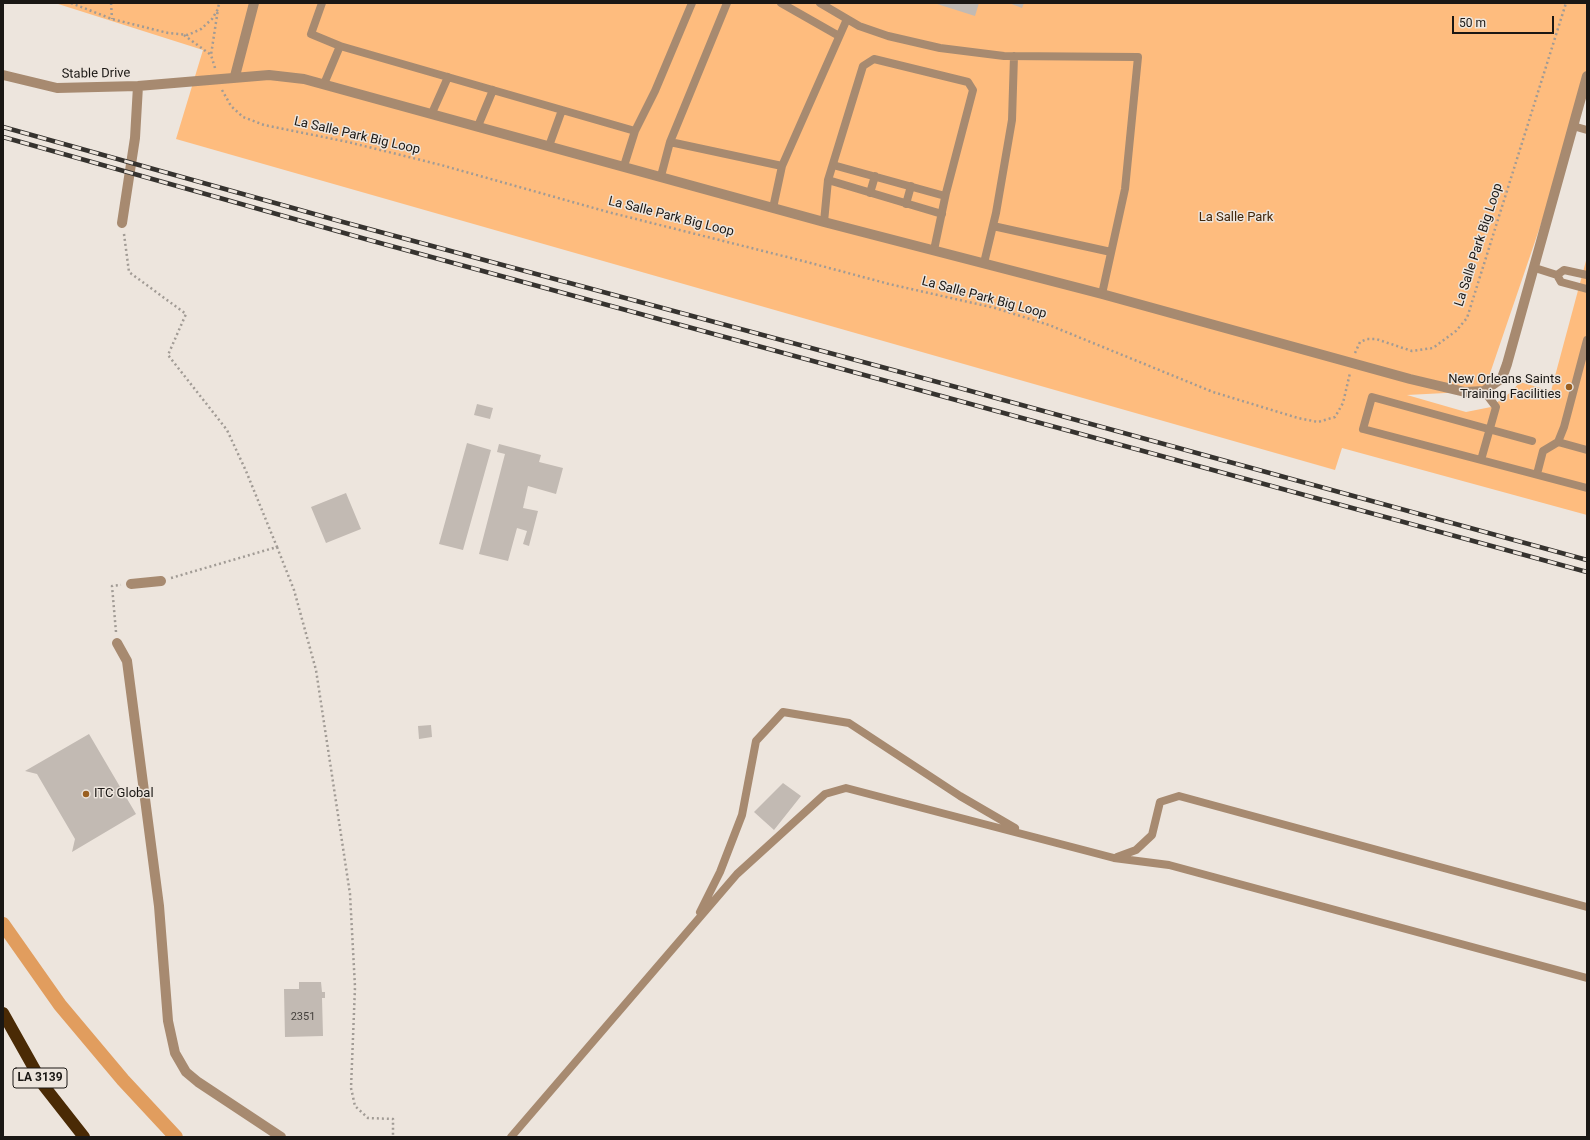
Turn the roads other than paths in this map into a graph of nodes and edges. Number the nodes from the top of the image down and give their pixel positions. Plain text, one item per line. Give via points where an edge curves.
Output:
1 (254, 3) edge
2 (322, 3) edge
3 (692, 3) edge
4 (727, 3) edge
5 (781, 3) edge
6 (820, 3) edge
7 (847, 19) junction
8 (839, 36) junction
9 (340, 46) junction
10 (1014, 56) junction
11 (3, 75) edge
12 (235, 76) junction
13 (1587, 76) edge
14 (448, 77) junction
15 (324, 84) junction
16 (138, 86) junction
17 (493, 90) junction
18 (562, 110) junction
19 (432, 113) junction
20 (478, 126) junction
21 (1573, 126) junction
22 (1587, 130) edge
23 (635, 131) junction
24 (670, 142) junction
25 (549, 146) junction
26 (833, 165) junction
27 (624, 166) junction
28 (782, 166) junction
29 (661, 176) junction
30 (875, 176) junction
31 (828, 180) junction
32 (911, 186) junction
33 (870, 193) junction
34 (946, 196) junction
35 (906, 204) junction
36 (773, 208) junction
37 (942, 214) junction
38 (824, 222) junction
39 (122, 223) road end
40 (992, 226) junction
41 (934, 250) junction
42 (1111, 252) junction
43 (984, 263) junction
44 (1535, 268) junction
45 (1557, 275) junction
46 (1587, 275) edge
47 (1587, 289) edge
48 (1102, 294) junction
49 (1587, 340) edge
50 (1484, 392) junction
51 (1490, 429) junction
52 (1532, 441) dead end
53 (1558, 442) junction
54 (1587, 450) edge
55 (1481, 460) junction
56 (1537, 474) junction
57 (1587, 488) edge
58 (161, 580) road end
59 (131, 584) road end
60 (117, 643) road end
61 (1025, 833) junction
62 (1114, 858) junction
63 (1587, 907) edge
64 (694, 924) junction
65 (1587, 978) edge
66 (3, 1013) edge
67 (84, 1137) edge
68 (281, 1137) edge
69 (511, 1137) edge

1 - 12 street
2 - 9 lane via 311,34
3 - 23 lane
4 - 24 lane
5 - 8 lane
6 - 7 lane
7 - 8 lane
7 - 10 lane via 888,36 940,48
8 - 28 lane
9 - 14 lane
9 - 15 lane
10 - 40 lane via 1012,120
10 - 42 lane via 1138,57 1125,189
11 - 16 street, Stable Drive via 57,88
12 - 15 street via 269,75
12 - 16 street
13 - 21 street
14 - 17 lane
14 - 19 lane
15 - 19 street
16 - 39 street, Stable Drive via 135,138
17 - 18 lane
17 - 20 lane
18 - 23 lane
18 - 25 lane
19 - 20 street
20 - 25 street
21 - 22 lane
21 - 44 street
23 - 27 lane
24 - 28 lane
24 - 29 lane
25 - 27 street
26 - 30 lane
26 - 31 lane
26 - 34 lane via 863,66 874,59 968,82 973,90
27 - 29 street
28 - 36 lane
29 - 36 street
30 - 32 lane
30 - 33 lane
31 - 33 lane
31 - 38 lane
32 - 34 lane
32 - 35 lane
33 - 35 lane
34 - 37 lane
35 - 37 lane
36 - 38 street
37 - 41 lane
38 - 41 street
40 - 42 lane
40 - 43 lane
41 - 43 street
42 - 48 lane
43 - 48 street
44 - 45 lane
44 - 50 street via 1502,378
45 - 46 lane via 1564,270
45 - 47 lane via 1561,282
48 - 50 street via 1465,392
49 - 53 lane
50 - 51 lane via 1496,407
51 - 52 lane
51 - 55 lane
51 - 55 lane via 1372,397 1363,429
53 - 54 lane
53 - 56 lane via 1543,451
55 - 56 lane
56 - 57 lane
58 - 59 street
60 - 68 street via 127,660 159,906 168,1021 174,1053 186,1072 198,1082
61 - 62 lane
61 - 64 lane via 846,788 825,794 737,874
61 - 64 lane via 960,796 849,723 783,712 756,741 742,815 720,872
62 - 63 lane via 1136,850 1152,835 1160,802 1179,796
62 - 65 lane via 1169,865
64 - 69 lane
66 - 67 highway, LA 3139 via 44,1086

